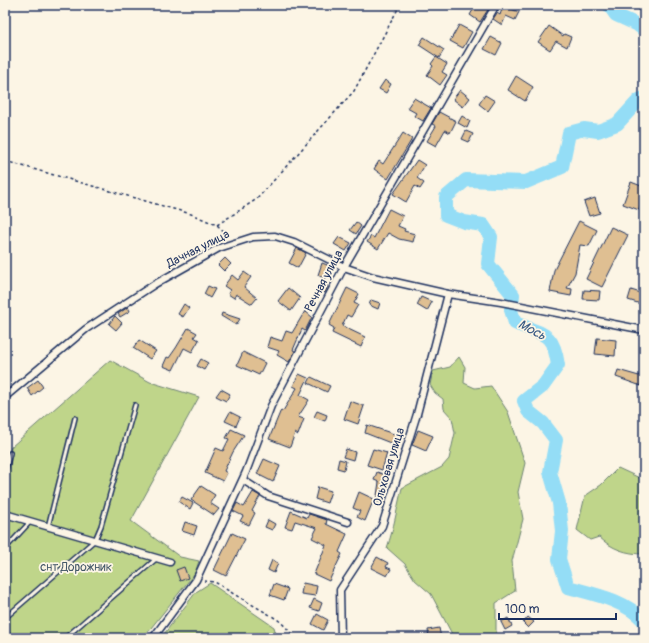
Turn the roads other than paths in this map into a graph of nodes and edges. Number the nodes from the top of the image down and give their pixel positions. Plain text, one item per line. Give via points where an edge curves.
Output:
1 (496, 5) edge
2 (344, 267) junction
3 (448, 294) junction
4 (644, 330) edge
5 (5, 397) edge
6 (135, 405) dead end
7 (75, 418) dead end
8 (10, 453) dead end
9 (5, 473) edge
10 (243, 480) junction
11 (5, 514) edge
12 (30, 522) junction
13 (348, 522) dead end
14 (48, 527) junction
15 (95, 540) junction
16 (5, 549) edge
17 (157, 558) junction
18 (170, 562) dead end
19 (5, 618) edge
20 (65, 638) edge
21 (153, 638) edge
22 (342, 638) edge

1 - 2 street, Речная улица
2 - 3 street, Дачная улица via 374,277
2 - 5 street, Дачная улица via 294,242 274,236 253,237 235,242 155,284 86,329
2 - 10 street, Речная улица via 272,406
3 - 4 street, Дачная улица
3 - 22 street, Ольховая улица via 417,414 382,526 340,590
6 - 15 lane
7 - 14 lane
8 - 9 lane
10 - 13 street via 268,496
10 - 21 street, Речная улица via 196,580
11 - 12 street
12 - 14 street
12 - 16 lane
14 - 15 street
15 - 17 street
15 - 19 lane
17 - 18 street
17 - 20 lane

